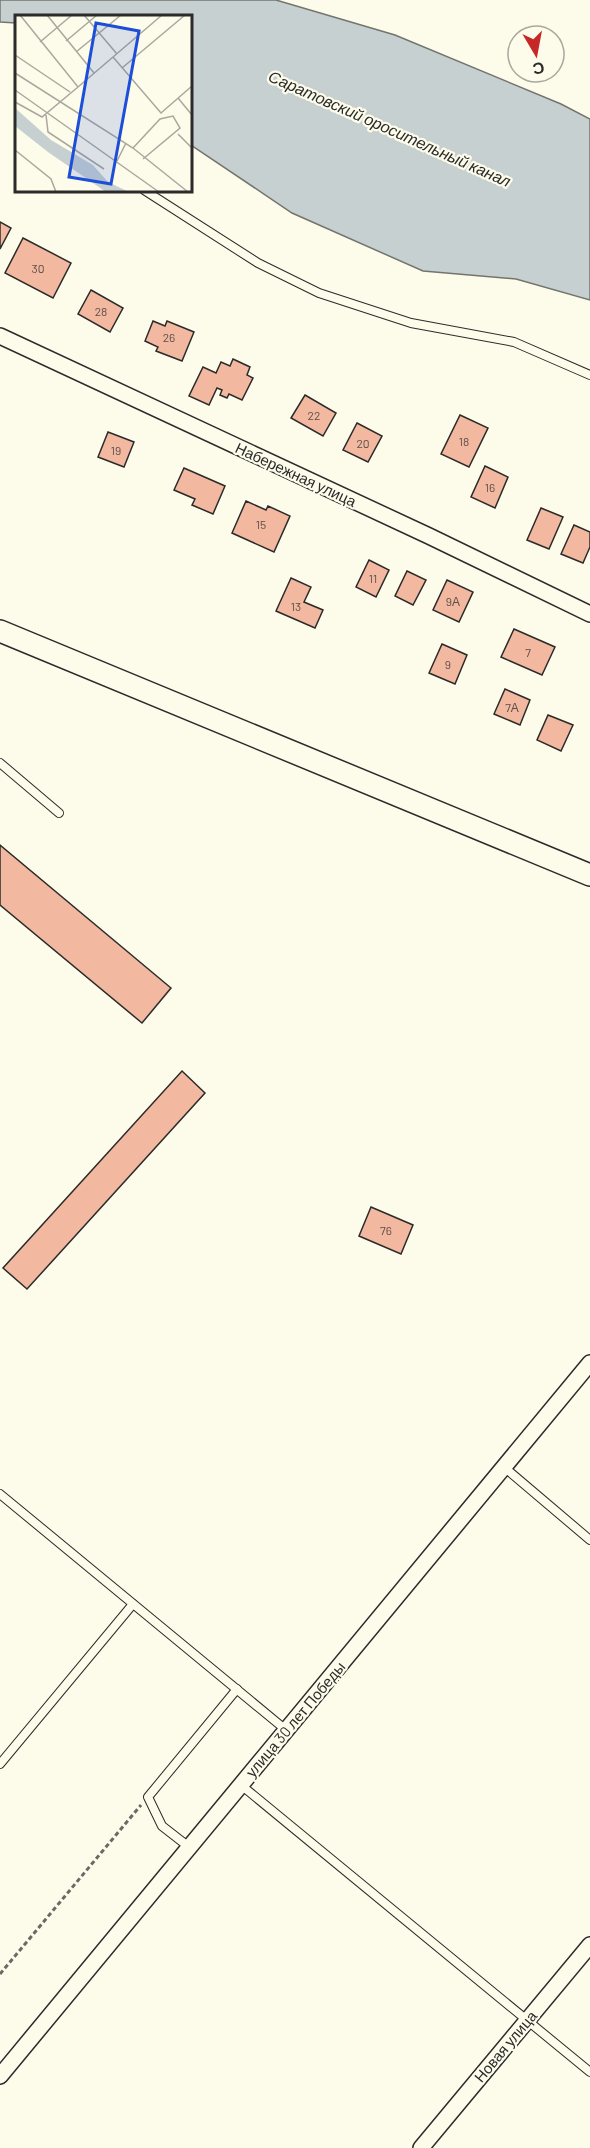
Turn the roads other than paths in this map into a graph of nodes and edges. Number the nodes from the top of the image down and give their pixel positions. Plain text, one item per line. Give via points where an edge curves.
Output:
1 (147, 192) edge
2 (0, 336) edge
3 (590, 375) edge
4 (590, 614) edge
5 (0, 631) edge
6 (0, 763) edge
7 (59, 813) dead end
8 (590, 875) edge
9 (590, 1363) edge
10 (504, 1467) junction
11 (0, 1494) edge
12 (590, 1540) edge
13 (133, 1604) junction
14 (237, 1689) junction
15 (286, 1730) junction
16 (0, 1764) edge
17 (240, 1785) junction
18 (189, 1847) junction
19 (590, 1945) edge
20 (526, 2019) junction
21 (590, 2073) edge
22 (0, 2076) edge
23 (421, 2148) edge

1 - 3 lane via 258,263 319,293 411,323 514,342
2 - 4 street, Набережная улица
5 - 8 street
6 - 7 lane
9 - 10 street, улица 30 лет Победы
10 - 12 lane
10 - 15 street, улица 30 лет Победы
11 - 13 lane
13 - 14 lane
13 - 16 lane
14 - 15 lane
14 - 18 lane via 148,1797 162,1826
15 - 17 street, улица 30 лет Победы
17 - 18 street, улица 30 лет Победы
17 - 20 lane
18 - 22 street, улица 30 лет Победы
19 - 20 street, Новая улица
20 - 21 lane
20 - 23 street, Новая улица

